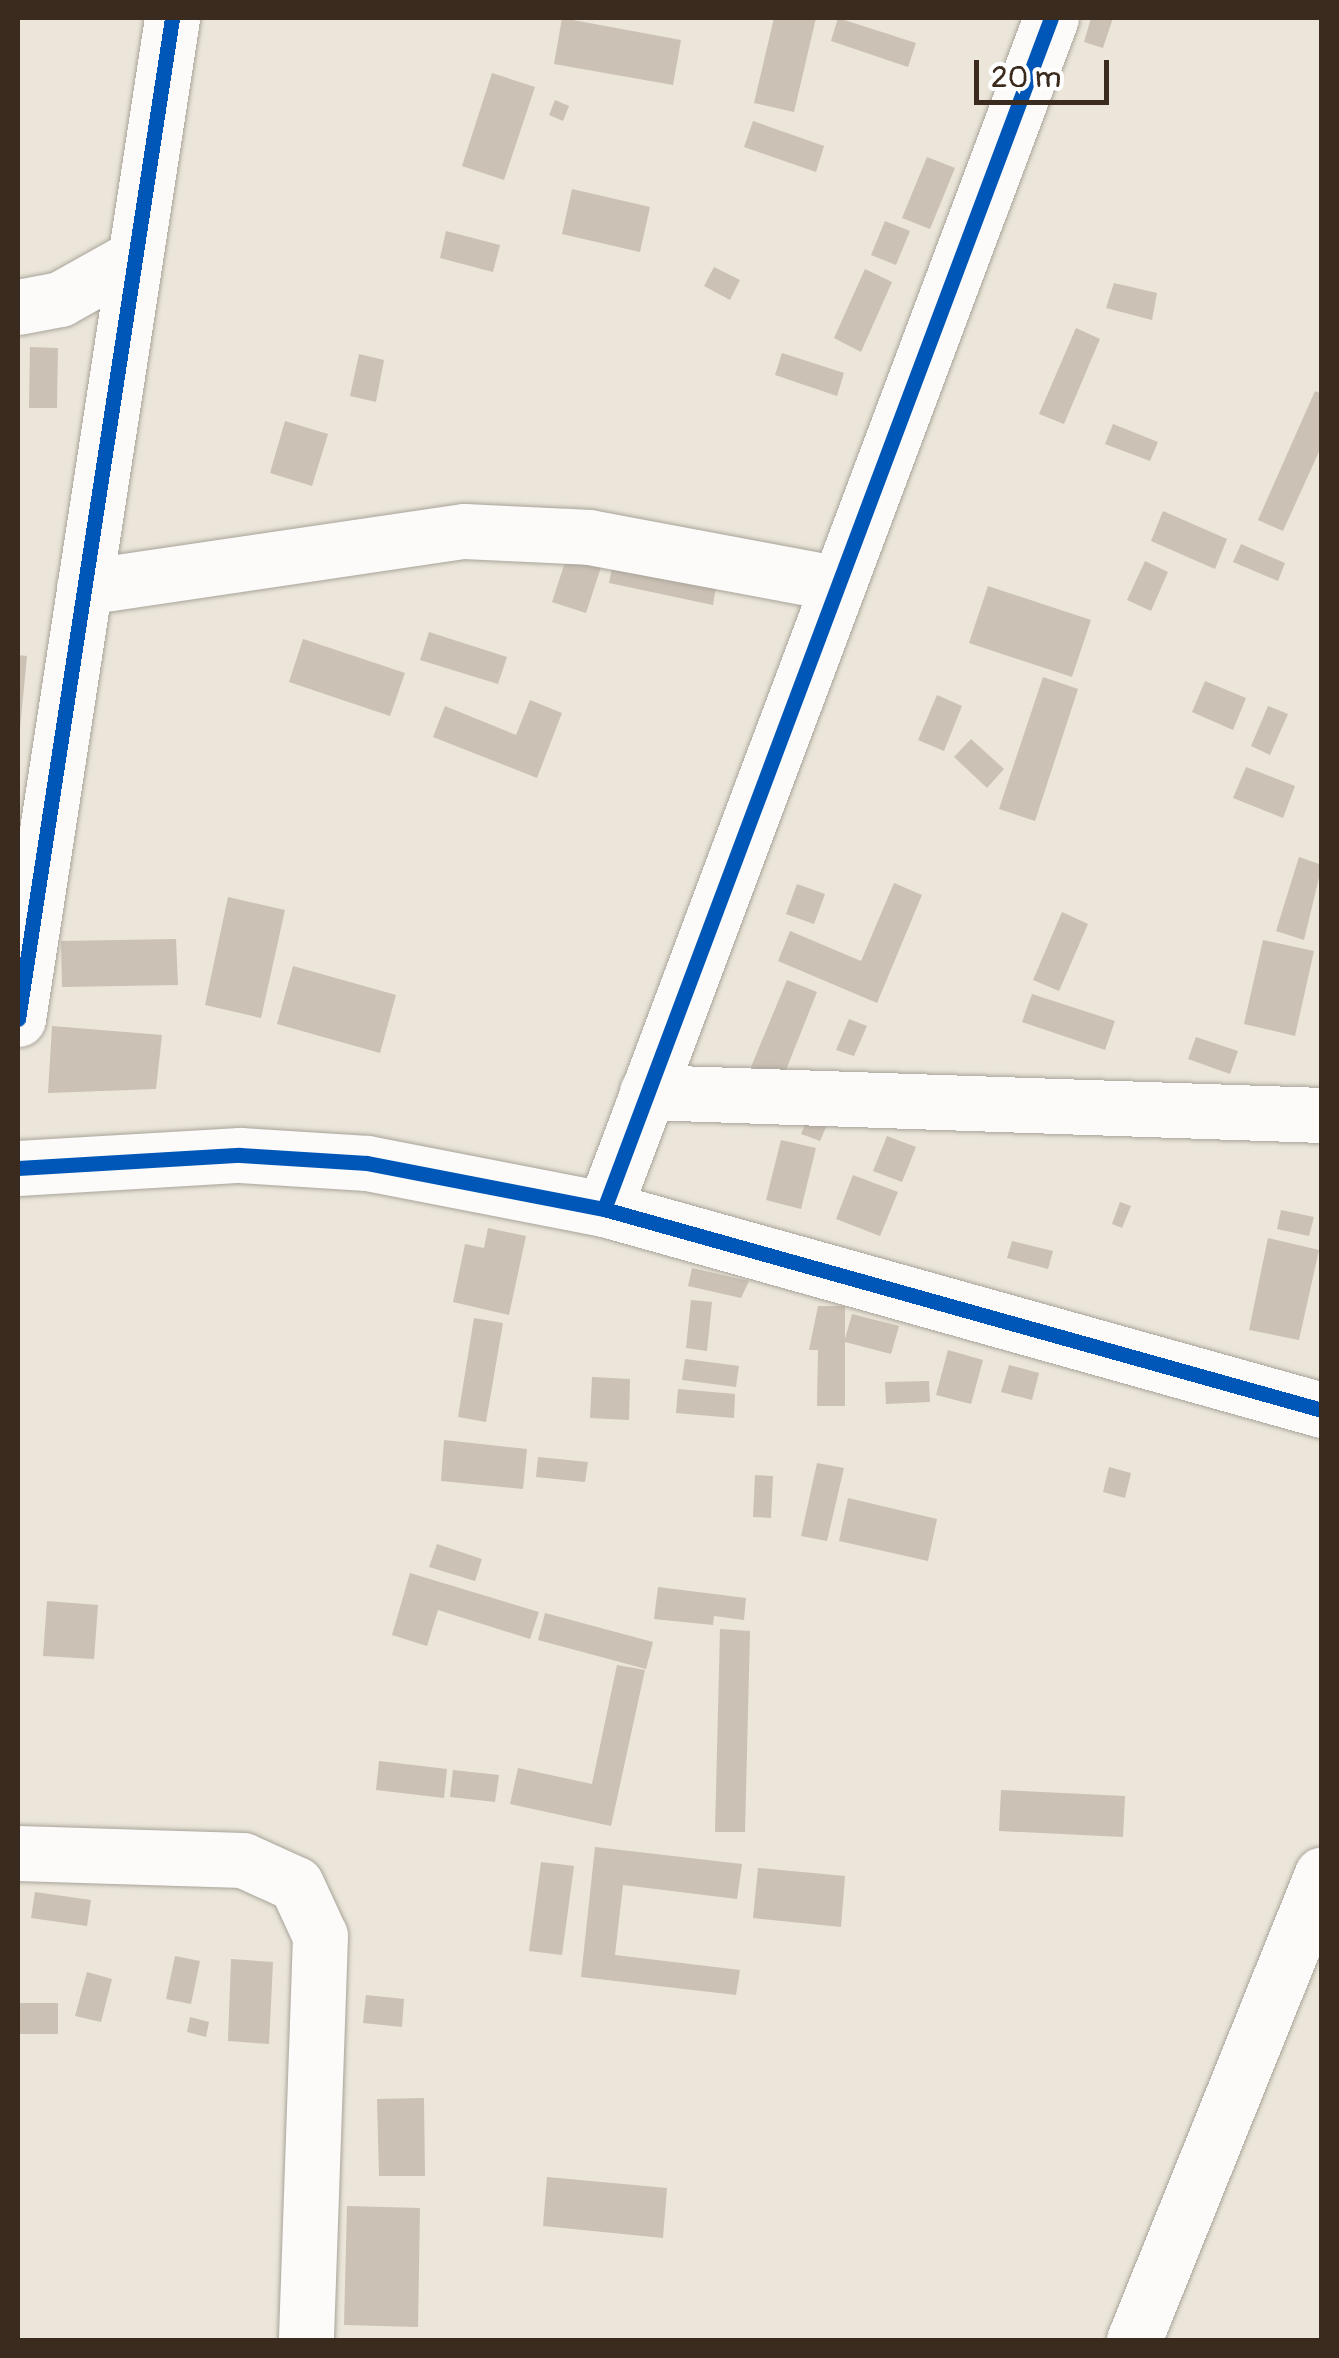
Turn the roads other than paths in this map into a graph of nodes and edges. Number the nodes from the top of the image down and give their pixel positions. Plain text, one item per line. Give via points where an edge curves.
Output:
1 (172, 18) edge
2 (1051, 18) edge
3 (135, 257) junction
4 (18, 307) edge
5 (838, 584) junction
6 (84, 587) junction
7 (18, 1020) edge
8 (647, 1092) junction
9 (1322, 1114) edge
10 (18, 1168) edge
11 (604, 1208) junction
12 (1322, 1410) edge
13 (18, 1853) edge
14 (1322, 1874) edge
15 (306, 2340) edge
16 (1134, 2340) edge

1 - 3 street
2 - 5 street
3 - 4 street via 60,299
3 - 6 street
5 - 6 street via 588,538 464,531
5 - 8 street
6 - 7 street
8 - 9 street
8 - 11 street
10 - 11 street via 298,1155
11 - 12 street
13 - 15 street via 243,1860 296,1884 320,1936
14 - 16 street

